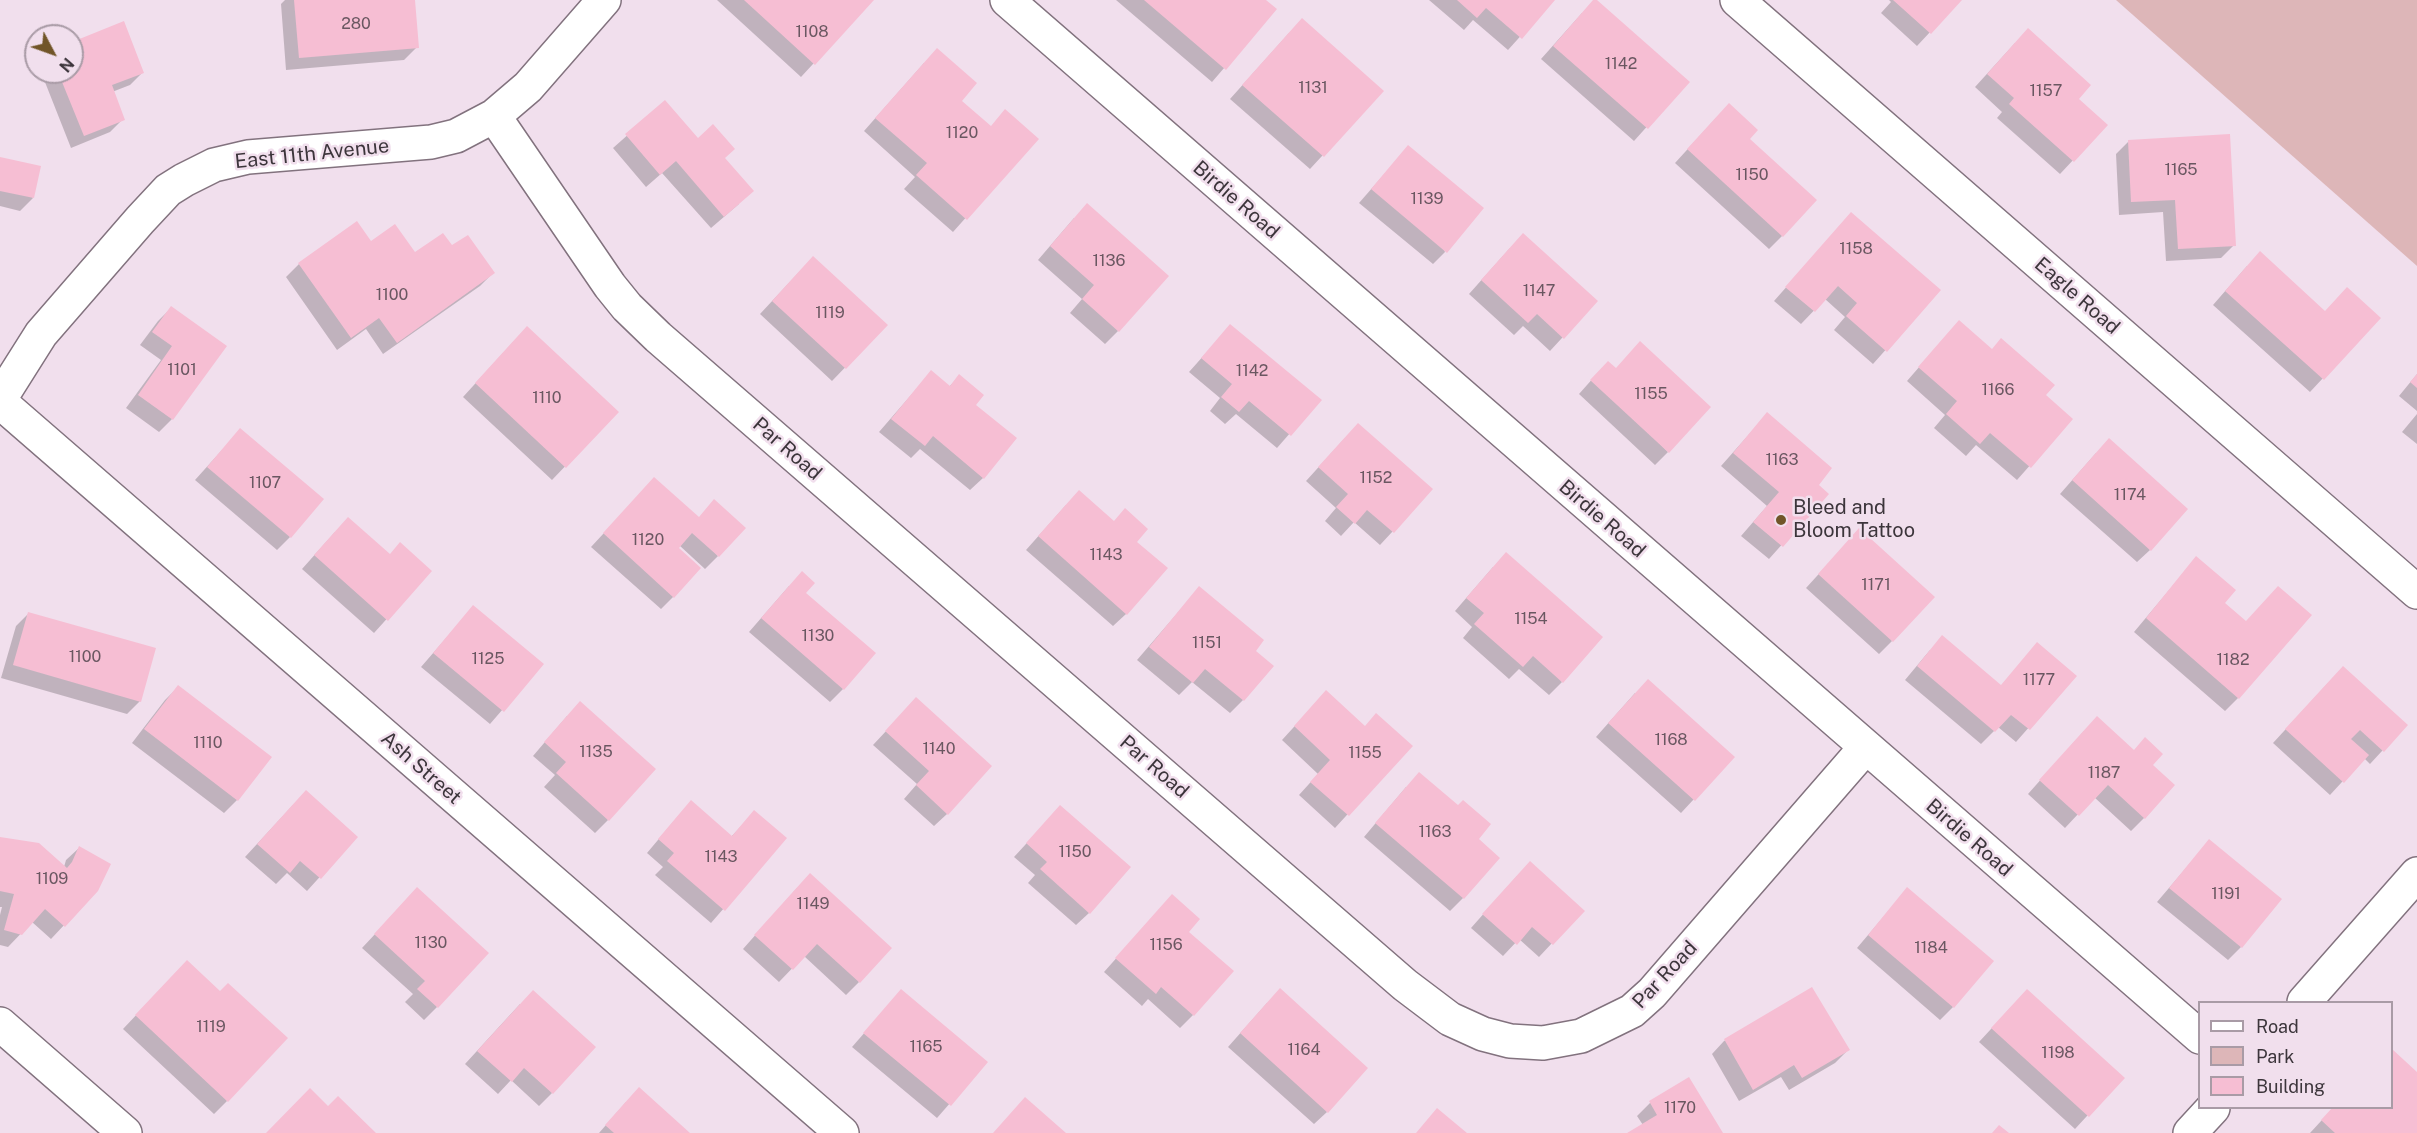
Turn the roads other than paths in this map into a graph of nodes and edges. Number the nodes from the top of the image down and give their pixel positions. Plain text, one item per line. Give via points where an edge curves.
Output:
1 (604, 0) edge
2 (1007, 0) edge
3 (1737, 0) edge
4 (494, 116) junction
5 (0, 401) edge
6 (2417, 592) edge
7 (1865, 748) junction
8 (2417, 874) edge
9 (2305, 1001) edge
10 (0, 1024) edge
11 (2198, 1036) edge
12 (2210, 1109) edge
13 (125, 1133) edge
14 (842, 1133) edge
15 (2190, 1133) edge

1 - 4 street, East 11th Avenue via 528,87
2 - 7 street, Birdie Road
3 - 6 street, Eagle Road
4 - 5 street, East 11th Avenue via 456,135 431,142 248,157 214,165 184,180 168,190 140,220 41,334
4 - 7 street, Par Road via 610,286 658,337 1405,985 1450,1019 1510,1041 1543,1043 1581,1036 1632,1011 1652,993
5 - 14 street, Ash Street
7 - 11 street, Birdie Road
8 - 9 street
10 - 13 street
12 - 15 street

